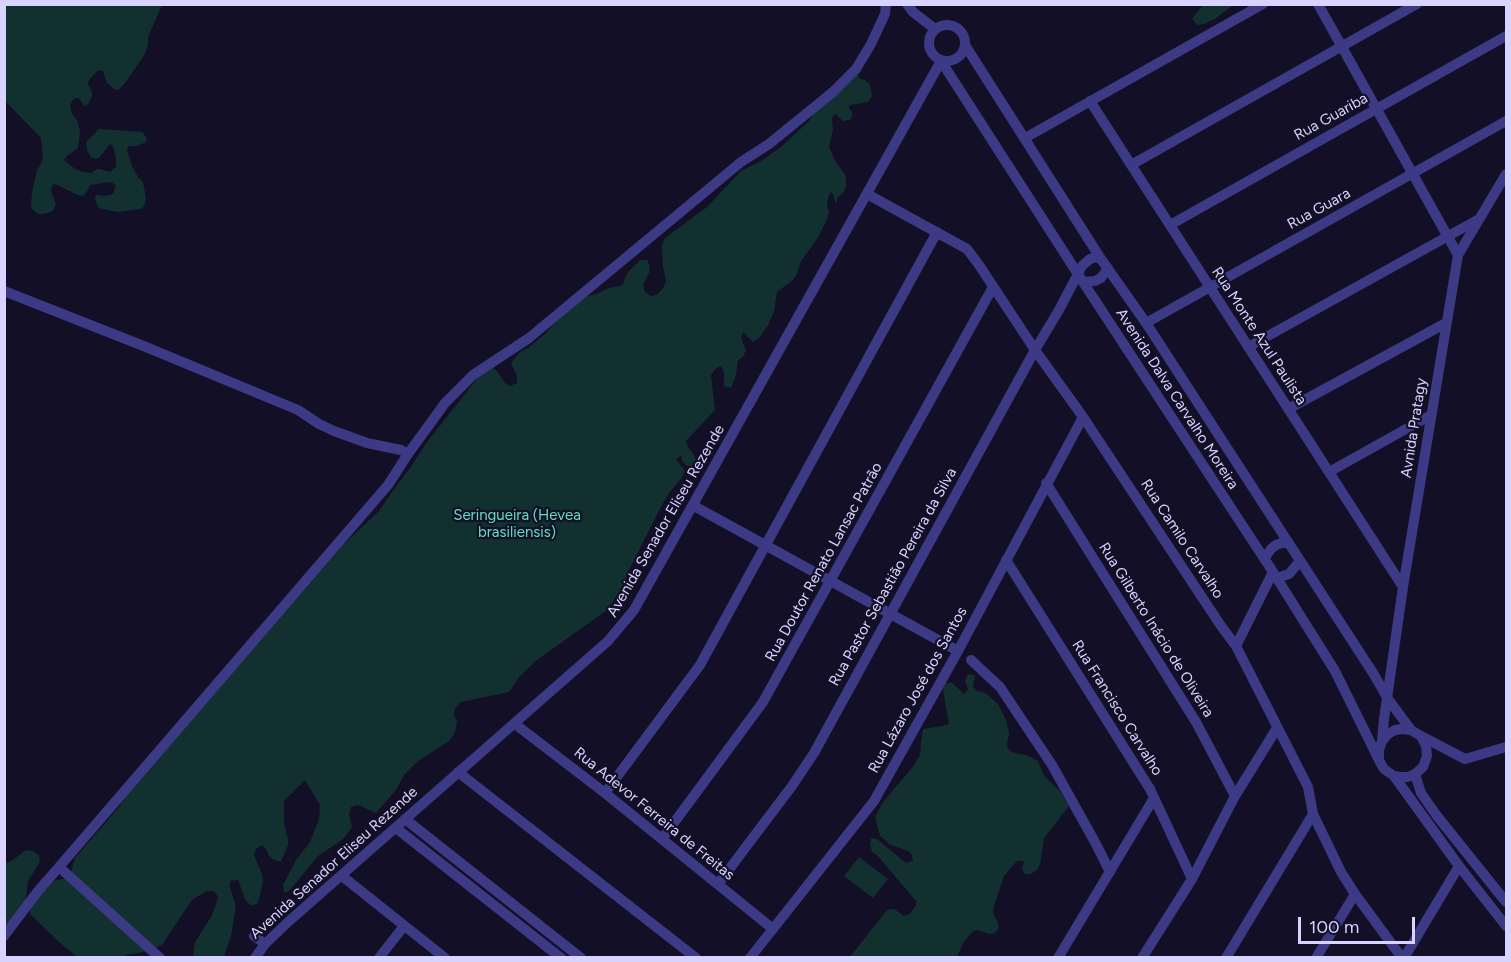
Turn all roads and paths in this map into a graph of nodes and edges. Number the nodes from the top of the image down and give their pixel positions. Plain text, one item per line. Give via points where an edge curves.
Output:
1 (886, 4) edge
2 (907, 4) edge
3 (1263, 4) edge
4 (1317, 4) edge
5 (1417, 4) edge
6 (935, 29) junction
7 (1506, 36) edge
8 (965, 45) junction
9 (1341, 47) junction
10 (941, 61) junction
11 (1090, 101) junction
12 (1376, 109) junction
13 (1506, 121) edge
14 (1025, 138) junction
15 (1131, 165) junction
16 (1413, 174) junction
17 (1506, 174) edge
18 (867, 194) junction
19 (1479, 219) junction
20 (1170, 225) junction
21 (937, 232) junction
22 (1448, 236) junction
23 (1458, 255) junction
24 (1105, 264) junction
25 (1081, 278) junction
26 (993, 287) junction
27 (1210, 288) junction
28 (4, 291) edge
29 (1446, 323) junction
30 (1146, 324) junction
31 (1248, 347) junction
32 (1035, 350) junction
33 (1288, 409) junction
34 (1431, 415) junction
35 (1083, 417) junction
36 (408, 454) junction
37 (1329, 472) junction
38 (1046, 483) junction
39 (694, 506) junction
40 (1288, 543) junction
41 (765, 544) junction
42 (1006, 560) junction
43 (1264, 560) junction
44 (1300, 561) junction
45 (1275, 575) junction
46 (830, 581) junction
47 (1403, 587) junction
48 (890, 614) junction
49 (1236, 646) junction
50 (958, 651) junction
51 (971, 660) dead end
52 (1393, 662) junction
53 (1373, 673) junction
54 (1388, 699) junction
55 (515, 724) junction
56 (1277, 728) junction
57 (1416, 733) junction
58 (1382, 741) junction
59 (1506, 747) edge
60 (1379, 759) junction
61 (458, 772) junction
62 (1415, 774) junction
63 (1394, 776) junction
64 (605, 793) junction
65 (1235, 796) junction
66 (1154, 798) junction
67 (1313, 814) junction
68 (405, 819) junction
69 (396, 828) junction
70 (662, 839) junction
71 (1459, 866) junction
72 (59, 867) junction
73 (1110, 872) junction
74 (342, 876) junction
75 (1192, 879) junction
76 (718, 884) junction
77 (1355, 894) junction
78 (1506, 902) edge
79 (404, 926) junction
80 (1506, 926) edge
81 (773, 929) junction
82 (4, 936) edge
83 (254, 936) dead end
84 (265, 944) junction
85 (160, 957) edge
86 (255, 957) edge
87 (379, 957) edge
88 (445, 957) edge
89 (561, 957) edge
90 (581, 957) edge
91 (696, 957) edge
92 (750, 957) edge
93 (1058, 957) edge
94 (1142, 957) edge
95 (1226, 957) edge
96 (1316, 957) edge
97 (1403, 957) edge

1 - 36 street via 871,44 845,81 530,338 473,375 445,403
2 - 6 street
3 - 11 street
4 - 9 street
5 - 9 street
6 - 8 street, Avenida Dalva Carvalho Moreira via 949,25 958,28
6 - 10 street, Avenida Dalva Carvalho Moreira via 929,47
7 - 12 street, Rua Guariba
8 - 10 street via 959,57
8 - 14 street, Avenida Dalva Carvalho Moreira
9 - 12 street
9 - 15 street
10 - 18 street, Avenida Senador Eliseu Rezende
10 - 25 street, Avenida Dalva Carvalho Moreira
11 - 14 street
11 - 15 street, Rua Monte Azul Paulista
12 - 16 street
12 - 20 street, Rua Guariba
13 - 16 street, Rua Guara
14 - 24 street, Avenida Dalva Carvalho Moreira
15 - 20 street, Rua Monte Azul Paulista
16 - 22 street
16 - 27 street, Rua Guara
17 - 19 street, Avnida Pratagy
18 - 21 street, Rua Camilo Carvalho
18 - 39 street, Avenida Senador Eliseu Rezende
19 - 22 street
19 - 23 street, Avnida Pratagy
20 - 27 street, Rua Monte Azul Paulista
21 - 26 street, Rua Camilo Carvalho via 966,249
21 - 41 street
22 - 23 street
22 - 31 street
23 - 29 street, Avnida Pratagy
24 - 25 street via 1101,278
24 - 25 street via 1096,257 1086,261
24 - 30 street, Avenida Dalva Carvalho Moreira
25 - 32 street, Rua Pastor Sebastião Pereira da Silva
25 - 43 street, Avenida Dalva Carvalho Moreira
26 - 32 street, Rua Camilo Carvalho
26 - 46 street, Rua Doutor Renato Lansac Patrão
27 - 30 street, Rua Guara
27 - 31 street, Rua Monte Azul Paulista
28 - 36 street via 298,410 334,431
29 - 33 street
29 - 34 street, Avnida Pratagy
30 - 40 street, Avenida Dalva Carvalho Moreira
31 - 33 street, Rua Monte Azul Paulista
32 - 35 street, Rua Camilo Carvalho
32 - 48 street, Rua Pastor Sebastião Pereira da Silva
33 - 37 street, Rua Monte Azul Paulista
34 - 37 street
34 - 47 street, Avnida Pratagy
35 - 38 street, Rua Lázaro José dos Santos
35 - 49 street, Rua Camilo Carvalho
36 - 72 street via 388,485
37 - 47 street, Rua Monte Azul Paulista
38 - 42 street, Rua Lázaro José dos Santos
38 - 65 street, Rua Gilberto Inácio de Oliveira via 1196,722
39 - 41 street
39 - 55 street, Avenida Senador Eliseu Rezende via 620,629
40 - 43 street via 1276,545
40 - 44 street, Avenida Dalva Carvalho Moreira
41 - 46 street
41 - 64 street via 700,665
42 - 50 street, Rua Lázaro José dos Santos
42 - 66 street, Rua Francisco Carvalho
43 - 45 street, Avenida Dalva Carvalho Moreira
44 - 45 street via 1284,577
44 - 53 street, Avenida Dalva Carvalho Moreira
45 - 49 street
45 - 60 street, Avenida Dalva Carvalho Moreira via 1335,671
46 - 48 street
46 - 70 street, Rua Doutor Renato Lansac Patrão via 763,702
47 - 52 street, Avnida Pratagy
48 - 50 street
48 - 76 street, Rua Pastor Sebastião Pereira da Silva via 814,753
49 - 56 street, Rua Camilo Carvalho
50 - 81 street, Rua Lázaro José dos Santos via 874,801
51 - 73 street via 1000,687 1052,765
52 - 53 street via 1382,672
52 - 54 street, Avnida Pratagy
53 - 54 street, Avenida Dalva Carvalho Moreira
54 - 57 street, Avenida Dalva Carvalho Moreira
54 - 58 street, Avnida Pratagy
55 - 61 street, Avenida Senador Eliseu Rezende
55 - 64 street, Rua Adevor Ferreira de Freitas
56 - 65 street
56 - 67 street, Rua Camilo Carvalho via 1308,788
57 - 58 street via 1395,730
57 - 59 street via 1466,759
57 - 62 street via 1426,746 1427,756
58 - 60 street
60 - 63 street
61 - 68 street, Avenida Senador Eliseu Rezende
61 - 91 street
62 - 63 street
62 - 78 street via 1421,793 1437,816
63 - 71 street
64 - 70 street, Rua Adevor Ferreira de Freitas
65 - 75 street
66 - 73 street
66 - 75 street, Rua Francisco Carvalho
67 - 77 street, Rua Camilo Carvalho
67 - 95 street
68 - 69 street, Avenida Senador Eliseu Rezende
68 - 90 street
69 - 74 street, Avenida Senador Eliseu Rezende
69 - 89 street
70 - 76 street, Rua Adevor Ferreira de Freitas
71 - 80 street
71 - 97 street
72 - 82 street
72 - 85 street
73 - 93 street
74 - 79 street
74 - 84 street, Avenida Senador Eliseu Rezende
75 - 94 street
76 - 81 street, Rua Adevor Ferreira de Freitas
77 - 96 street
77 - 97 street, Rua Camilo Carvalho
79 - 87 street
79 - 88 street
81 - 92 street, Rua Lázaro José dos Santos
83 - 84 street
84 - 86 street, Avenida Senador Eliseu Rezende

